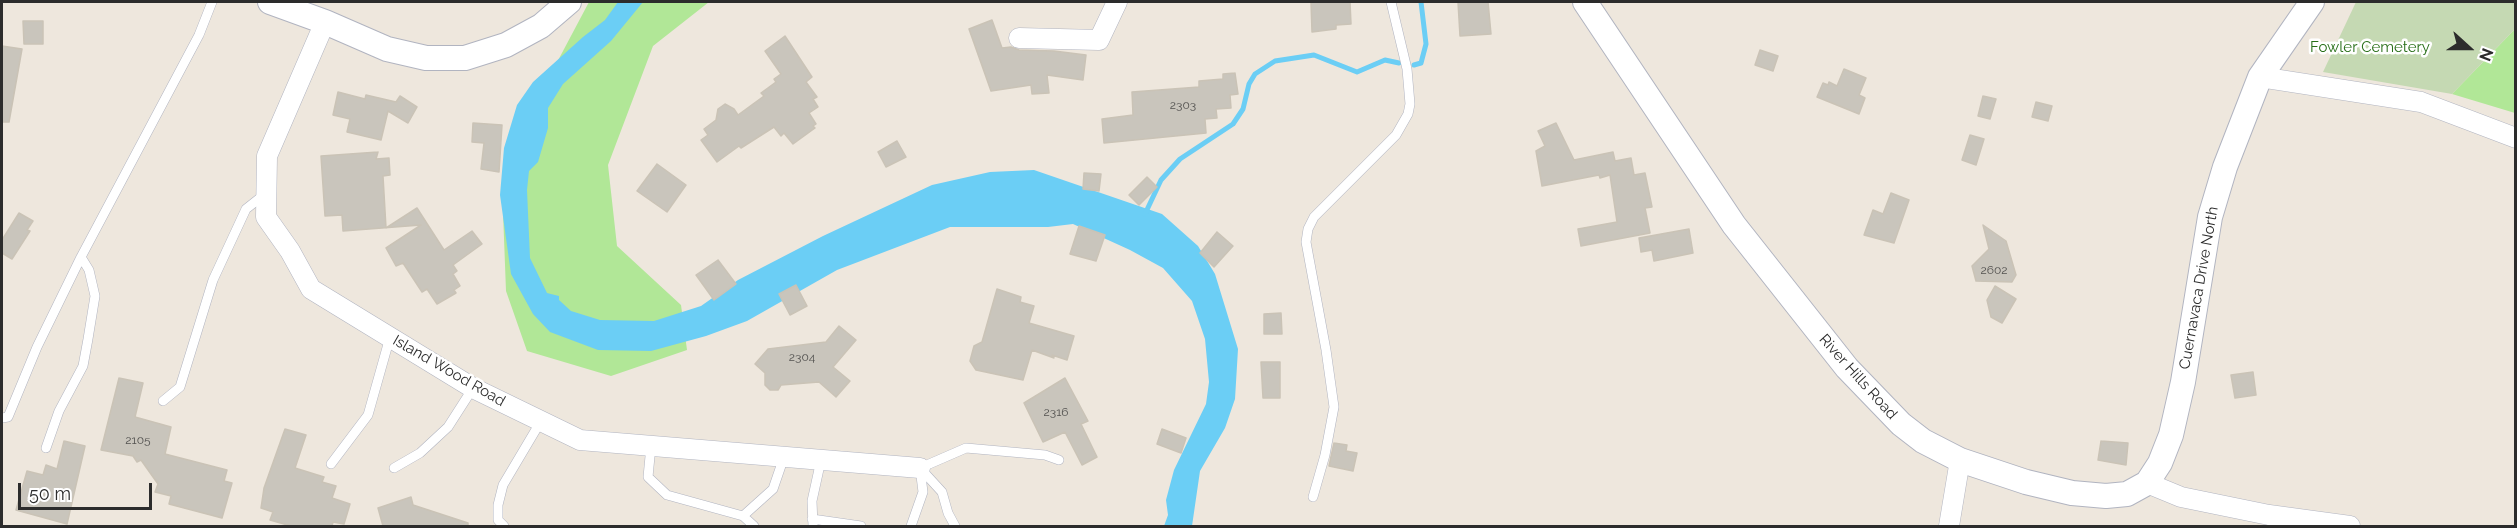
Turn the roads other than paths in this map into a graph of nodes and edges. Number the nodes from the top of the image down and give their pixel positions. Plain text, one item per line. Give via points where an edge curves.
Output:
1 (212, 2) edge
2 (270, 2) edge
3 (569, 2) edge
4 (1117, 2) edge
5 (1391, 2) edge
6 (1586, 2) edge
7 (2312, 2) edge
8 (325, 22) junction
9 (1019, 38) dead end
10 (2260, 77) junction
11 (2516, 138) edge
12 (267, 192) junction
13 (81, 256) junction
14 (390, 337) junction
15 (473, 388) junction
16 (163, 401) dead end
17 (2, 418) edge
18 (541, 421) junction
19 (651, 446) junction
20 (46, 448) dead end
21 (784, 457) junction
22 (821, 460) junction
23 (1059, 460) dead end
24 (1960, 460) junction
25 (331, 464) dead end
26 (394, 468) dead end
27 (920, 468) junction
28 (2146, 483) junction
29 (1313, 497) dead end
30 (743, 516) junction
31 (813, 523) edge
32 (504, 526) edge
33 (754, 526) edge
34 (861, 526) edge
35 (911, 526) edge
36 (955, 526) edge
37 (1949, 526) edge
38 (2350, 526) edge

1 - 13 lane via 199,35
2 - 8 street
3 - 8 street via 541,26 506,45 465,58 426,58 387,49
4 - 9 street via 1099,40
5 - 29 lane via 1407,69 1408,114 1396,135 1314,218 1308,229 1306,242 1334,407
6 - 24 street, River Hills Road via 1734,225 1825,341 1901,424 1923,441
7 - 10 street, Cuernavaca Drive North
8 - 12 street, Island Wood Road via 267,156
10 - 11 street via 2421,102
10 - 28 street, Cuernavaca Drive North via 2210,217 2171,435 2160,463
12 - 14 street, Island Wood Road via 266,217 311,289
12 - 16 lane via 246,209 213,280 180,387
13 - 17 lane via 8,417
13 - 20 lane via 95,296 88,339 83,366 59,411
14 - 15 street, Island Wood Road
14 - 25 lane via 368,415
15 - 18 street, Island Wood Road
15 - 26 lane via 448,427 420,453
18 - 19 street, Island Wood Road via 580,440
18 - 32 lane via 503,485 498,520
19 - 21 street, Island Wood Road
19 - 30 lane via 648,477 667,495
21 - 22 street, Island Wood Road
21 - 30 lane via 773,489
22 - 27 street, Island Wood Road
22 - 31 lane via 812,501
23 - 27 lane via 1045,455 966,448
24 - 28 street, River Hills Road via 2072,493 2127,494
24 - 37 street
27 - 35 lane via 924,492
27 - 36 lane via 942,492
28 - 38 street via 2181,497
30 - 33 lane
31 - 34 lane

